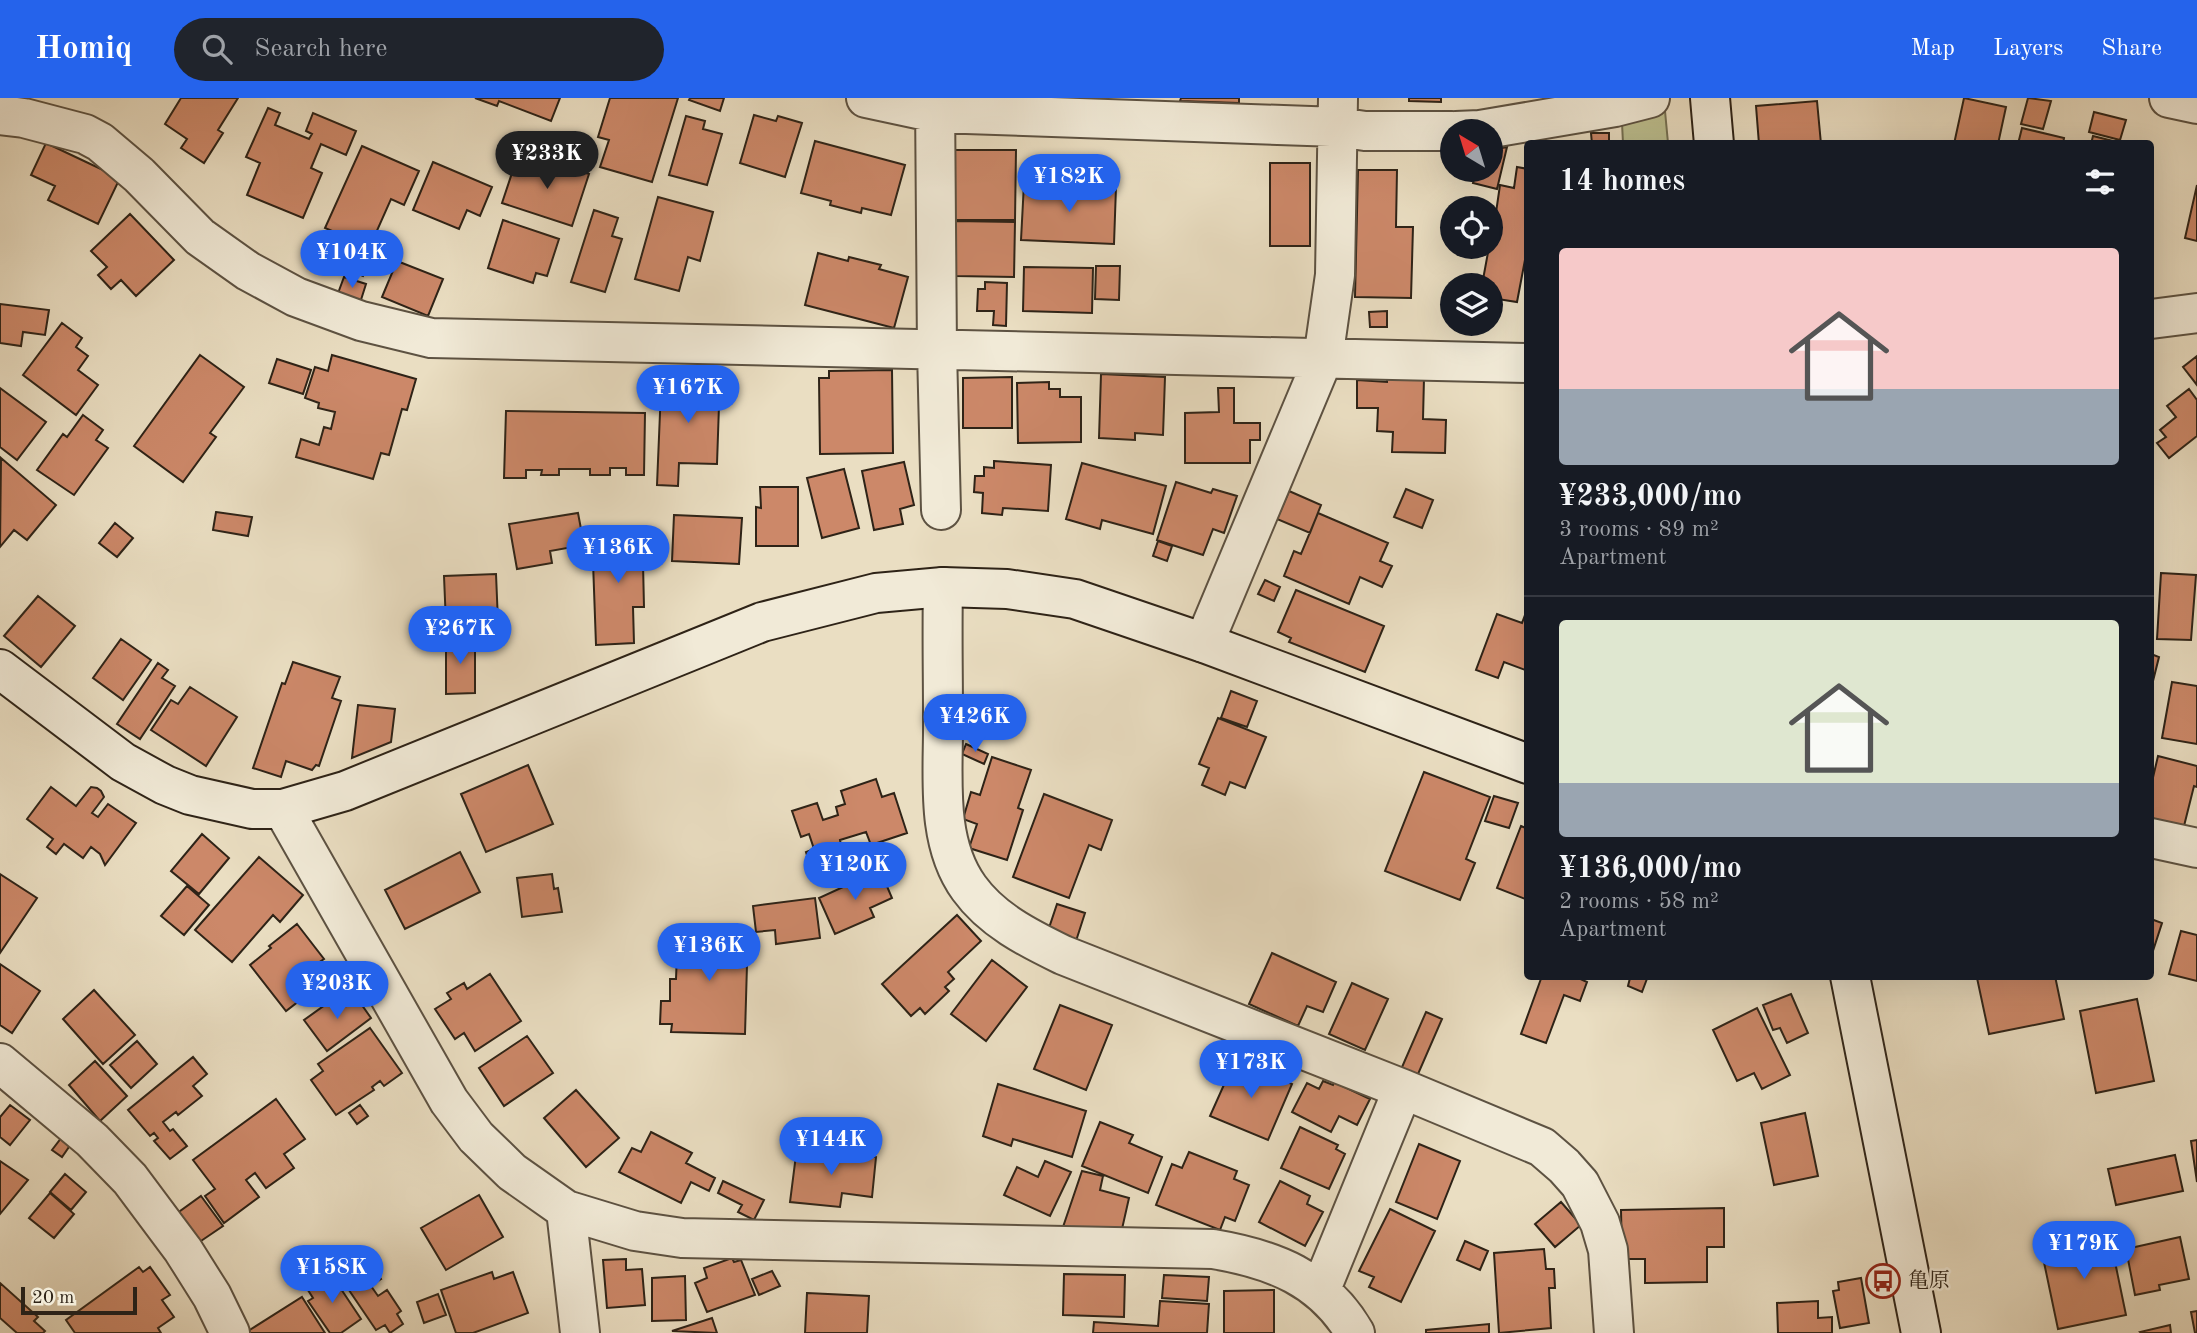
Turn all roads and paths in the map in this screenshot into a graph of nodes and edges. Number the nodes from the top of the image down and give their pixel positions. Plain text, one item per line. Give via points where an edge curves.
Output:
1 (866, 98) edge
2 (1650, 98) edge
3 (1710, 98) edge
4 (2169, 98) edge
5 (2197, 104) edge
6 (936, 106) edge
7 (1338, 113) edge
8 (0, 115) edge
9 (1503, 126) edge
10 (1440, 131) edge
11 (1713, 140) edge
12 (2197, 313) edge
13 (2154, 319) edge
14 (937, 351) junction
15 (1323, 359) junction
16 (1524, 363) edge
17 (941, 510) dead end
18 (943, 587) junction
19 (1204, 643) junction
20 (0, 669) edge
21 (1524, 763) edge
22 (283, 808) junction
23 (2154, 839) edge
24 (2197, 848) edge
25 (1851, 980) edge
26 (3, 1070) edge
27 (1403, 1089) junction
28 (566, 1210) junction
29 (1321, 1289) junction
30 (230, 1333) edge
31 (580, 1333) edge
32 (1355, 1333) edge
33 (1614, 1333) edge
34 (1921, 1333) edge

1 - 6 street
2 - 9 street
3 - 11 street
4 - 5 street
6 - 7 street
6 - 14 street
7 - 10 street via 1365,131
7 - 15 street via 1335,275
8 - 14 street via 85,134 100,142 200,237 248,271 296,297 361,321 431,338
12 - 13 street
14 - 15 street
14 - 17 street
15 - 16 street
15 - 19 street
18 - 19 street via 1007,589 1075,599
18 - 22 street via 876,593 762,622 345,791
18 - 27 street via 944,817 952,854 969,888 1023,936 1063,955
19 - 21 street
20 - 22 street via 123,762 165,785 252,809
22 - 28 street via 449,1101 476,1138 512,1172
23 - 24 street
25 - 34 street
26 - 30 street via 92,1140 130,1180 183,1250
27 - 29 street
27 - 33 street via 1542,1147 1580,1184 1601,1223 1608,1250
28 - 29 street via 635,1231 682,1238 1213,1249 1273,1264
28 - 31 street
29 - 32 street

